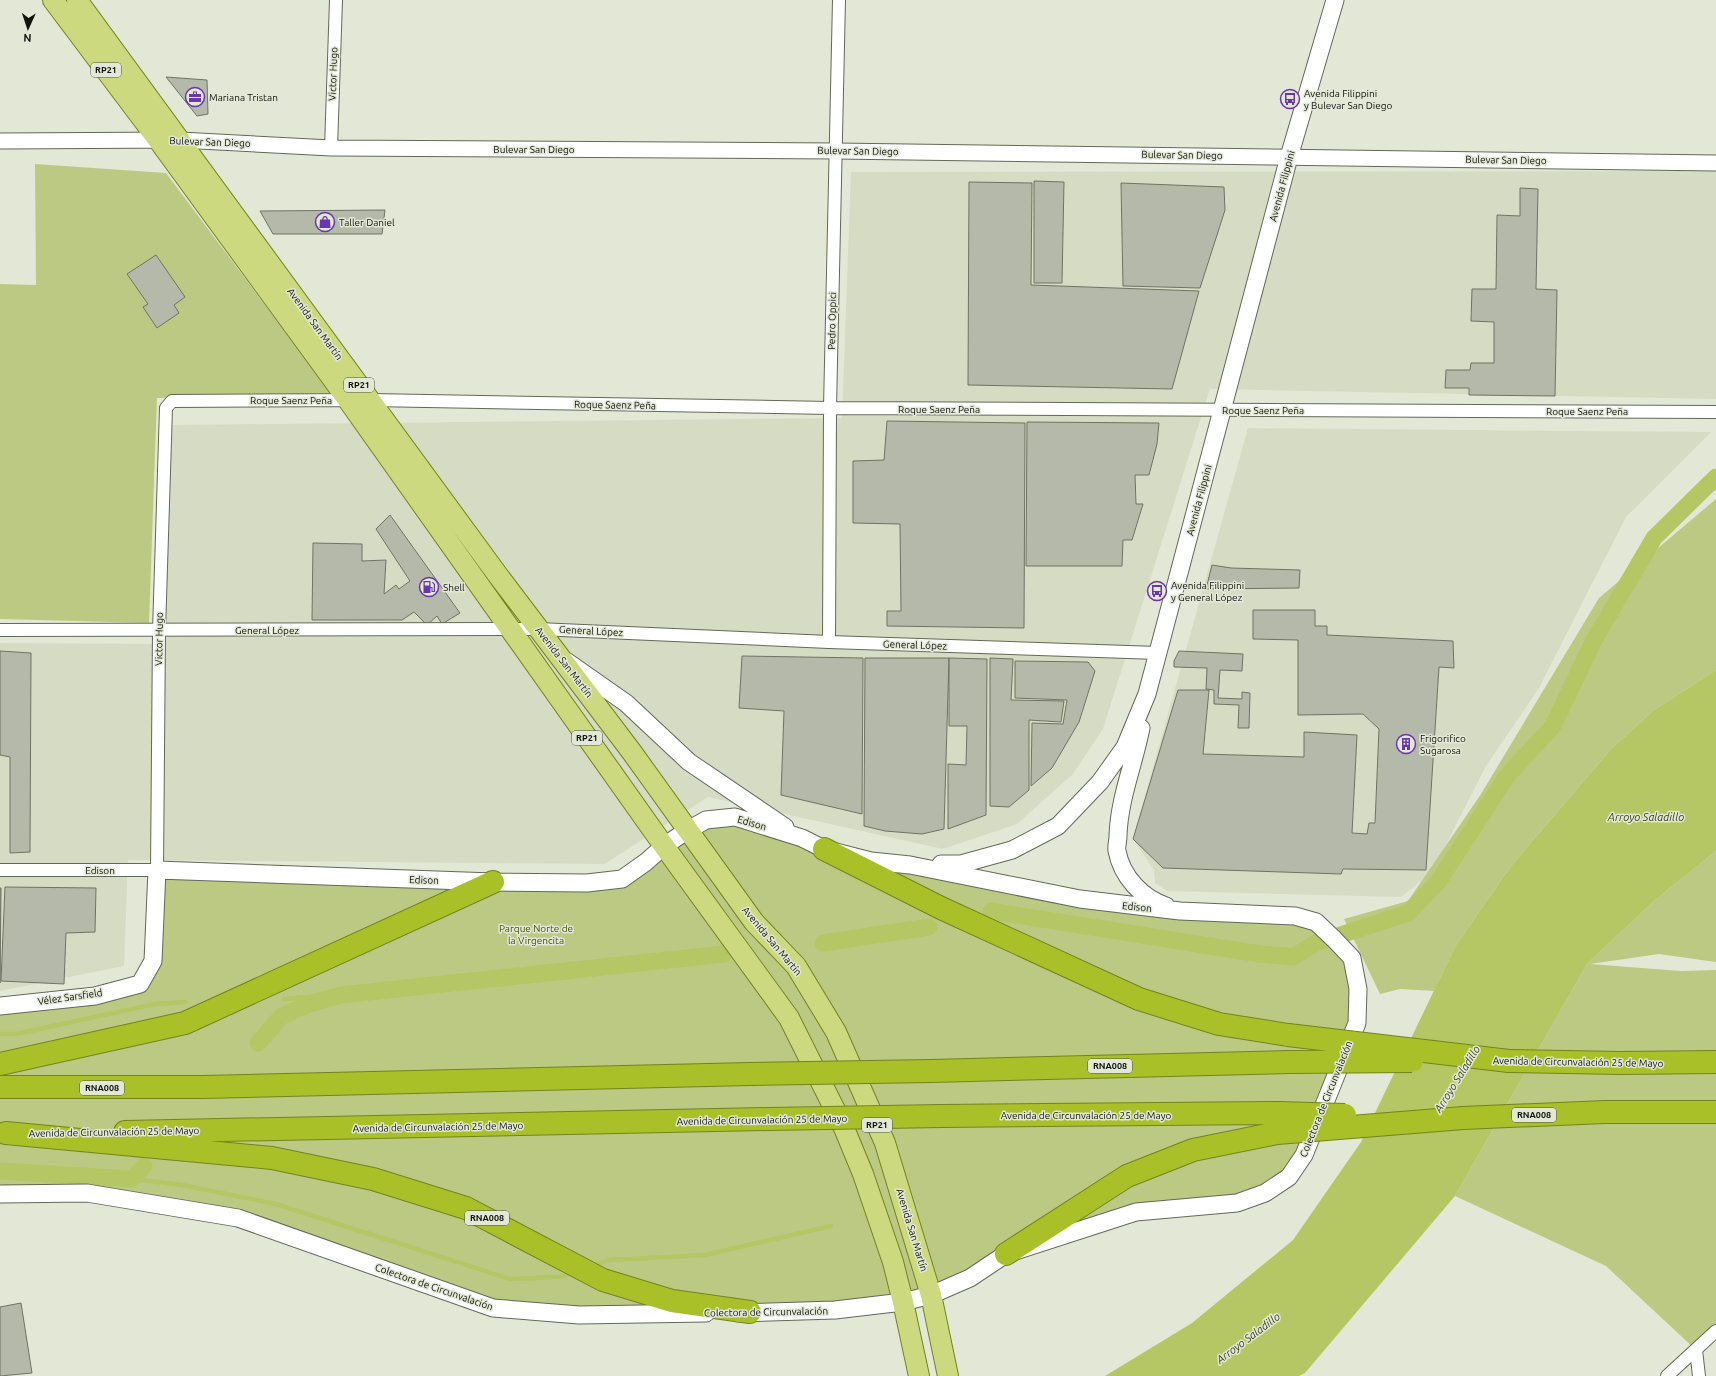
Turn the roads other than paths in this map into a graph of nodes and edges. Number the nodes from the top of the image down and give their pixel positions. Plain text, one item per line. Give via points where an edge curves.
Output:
1 (53, 0) edge
2 (77, 0) edge
3 (336, 0) edge
4 (839, 0) edge
5 (1335, 0) edge
6 (0, 140) edge
7 (159, 140) junction
8 (180, 140) junction
9 (331, 148) junction
10 (835, 151) junction
11 (1289, 157) junction
12 (1716, 163) edge
13 (348, 400) junction
14 (371, 400) junction
15 (166, 408) joint
16 (830, 408) junction
17 (1223, 410) junction
18 (1716, 412) edge
19 (538, 629) junction
20 (0, 630) edge
21 (511, 630) junction
22 (159, 631) junction
23 (829, 642) junction
24 (1158, 653) junction
25 (562, 658) junction
26 (1147, 694) junction
27 (688, 830) junction
28 (802, 838) junction
29 (664, 846) junction
30 (824, 849) junction
31 (910, 865) junction
32 (0, 870) edge
33 (158, 870) junction
34 (493, 882) junction
35 (1180, 911) junction
36 (1352, 958) joint
37 (0, 1006) edge
38 (1509, 1061) junction
39 (1716, 1062) edge
40 (0, 1064) edge
41 (0, 1087) edge
42 (1716, 1112) edge
43 (1278, 1123) junction
44 (3, 1133) edge
45 (0, 1194) edge
46 (1006, 1254) junction
47 (931, 1295) junction
48 (904, 1302) junction
49 (750, 1312) junction
50 (1716, 1331) edge
51 (1696, 1350) junction
52 (1683, 1362) junction
53 (919, 1376) edge
54 (948, 1376) edge
55 (1668, 1376) edge
56 (1675, 1376) edge
57 (1699, 1376) edge

1 - 7 main road, Avenida San Martín / RP21
2 - 8 main road, Avenida San Martín / RP21
3 - 9 street, Victor Hugo
4 - 10 street, Pedro Oppici
5 - 11 main road, Avenida Filippini
6 - 7 street, Bulevar San Diego
7 - 8 street, Bulevar San Diego
7 - 13 main road, Avenida San Martín / RP21
8 - 9 street, Bulevar San Diego
8 - 14 main road, Avenida San Martín / RP21
9 - 10 street, Bulevar San Diego
10 - 11 street, Bulevar San Diego
10 - 16 street, Pedro Oppici
11 - 12 street, Bulevar San Diego
11 - 17 main road, Avenida Filippini
13 - 14 street, Roque Saenz Peña
13 - 15 street, Roque Saenz Peña via 172,401
13 - 21 main road, Avenida San Martín / RP21
14 - 16 street, Roque Saenz Peña
14 - 19 main road, Avenida San Martín / RP21
15 - 22 street, Victor Hugo
16 - 17 street, Roque Saenz Peña
16 - 23 street, Pedro Oppici
17 - 18 street, Roque Saenz Peña
17 - 24 main road, Avenida Filippini
19 - 21 street, General López
19 - 23 street, General López
19 - 25 main road, Avenida San Martín / RP21
20 - 22 street, General López
21 - 22 street, General López
21 - 29 main road, Avenida San Martín / RP21
22 - 33 street, Victor Hugo
23 - 24 street, General López
24 - 26 main road, Avenida Filippini
25 - 27 main road, Avenida San Martín / RP21
25 - 28 main road via 626,703 689,762
26 - 31 main road, Avenida Filippini via 1121,753 1100,782 1058,826 1012,850 962,864
26 - 35 main road via 1137,748 1119,817 1117,851 1127,875 1140,893 1158,904
27 - 28 main road, Edison via 706,820 735,817
27 - 29 main road, Edison
27 - 47 main road, Avenida San Martín / RP21 via 754,922 796,966 836,1032 885,1143
28 - 30 main road, Edison
29 - 34 main road, Edison via 622,879 587,883
29 - 48 main road, Avenida San Martín / RP21 via 789,1018 844,1128 863,1174
30 - 31 main road, Edison via 871,861
30 - 38 highway, RNA008, bridge via 941,908 1139,999 1219,1024 1288,1035
31 - 35 main road, Edison via 1080,899
32 - 33 street, Edison
33 - 34 main road, Edison
33 - 37 main road, Vélez Sarsfield via 153,961 140,984 95,996
34 - 40 highway via 185,1023
35 - 36 main road, Edison via 1295,916 1316,922
36 - 46 main road, Colectora de Circunvalación via 1358,989 1356,1023 1304,1155 1289,1177 1265,1193 1237,1203 1136,1212
38 - 39 highway, Avenida de Circunvalación 25 de Mayo / RNA008
38 - 41 highway, Avenida de Circunvalación 25 de Mayo / RNA008, bridge via 1290,1062 310,1084
42 - 43 highway, RNA008, bridge via 1605,1112
43 - 44 highway, Avenida de Circunvalación 25 de Mayo / RNA008, bridge via 941,1116
43 - 46 highway via 1193,1150 1127,1176
44 - 49 highway, RNA008 via 272,1158 373,1179 466,1208 603,1280 672,1301
45 - 49 main road, Colectora de Circunvalación via 87,1193 238,1218 493,1308 580,1315
46 - 47 main road, Colectora de Circunvalación via 970,1278
47 - 48 main road, Colectora de Circunvalación
47 - 54 main road, Avenida San Martín
48 - 49 main road, Colectora de Circunvalación via 835,1310
48 - 53 main road, Avenida San Martín
50 - 51 street
51 - 52 street
51 - 57 street
52 - 55 street
52 - 56 street

